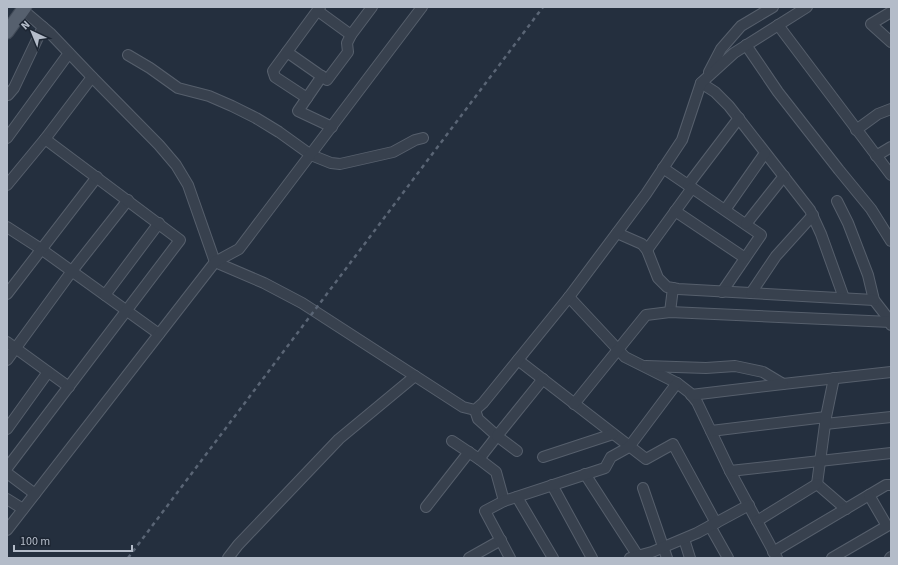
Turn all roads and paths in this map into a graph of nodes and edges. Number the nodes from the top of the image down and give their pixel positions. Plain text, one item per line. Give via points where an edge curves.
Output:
1 (372, 7) edge
2 (422, 7) edge
3 (773, 7) edge
4 (807, 7) edge
5 (24, 9) edge
6 (319, 9) edge
7 (891, 12) edge
8 (778, 25) junction
9 (43, 27) junction
10 (7, 32) edge
11 (350, 35) junction
12 (891, 42) edge
13 (746, 45) junction
14 (69, 52) junction
15 (287, 52) junction
16 (128, 55) dead end
17 (322, 76) junction
18 (92, 78) junction
19 (704, 79) junction
20 (8, 95) dead end
21 (306, 98) junction
22 (891, 109) edge
23 (739, 118) junction
24 (332, 127) junction
25 (856, 130) junction
26 (7, 138) edge
27 (423, 138) dead end
28 (45, 139) junction
29 (891, 147) edge
30 (766, 153) junction
31 (311, 155) junction
32 (876, 156) junction
33 (663, 168) junction
34 (891, 175) edge
35 (784, 176) junction
36 (97, 177) junction
37 (7, 185) edge
38 (690, 186) junction
39 (128, 200) junction
40 (837, 201) dead end
41 (725, 210) junction
42 (675, 211) junction
43 (813, 215) junction
44 (158, 223) junction
45 (746, 224) junction
46 (7, 227) edge
47 (617, 233) junction
48 (891, 242) edge
49 (41, 249) junction
50 (646, 250) junction
51 (745, 258) junction
52 (215, 262) junction
53 (72, 271) junction
54 (673, 288) junction
55 (722, 292) junction
56 (751, 293) junction
57 (7, 294) edge
58 (105, 295) junction
59 (569, 297) junction
60 (844, 298) junction
61 (874, 300) junction
62 (126, 310) junction
63 (670, 312) junction
64 (891, 323) edge
65 (159, 334) junction
66 (7, 342) edge
67 (16, 348) junction
68 (618, 349) junction
69 (7, 360) edge
70 (518, 360) junction
71 (643, 366) junction
72 (48, 372) junction
73 (891, 372) edge
74 (415, 376) junction
75 (834, 378) junction
76 (543, 379) junction
77 (677, 383) junction
78 (783, 384) junction
79 (69, 387) junction
80 (691, 394) junction
81 (574, 404) junction
82 (475, 410) junction
83 (891, 417) edge
84 (825, 420) junction
85 (7, 428) edge
86 (711, 431) junction
87 (613, 434) junction
88 (497, 436) junction
89 (452, 441) dead end
90 (629, 447) junction
91 (517, 451) dead end
92 (469, 452) junction
93 (891, 453) edge
94 (543, 457) dead end
95 (479, 459) junction
96 (820, 461) junction
97 (7, 468) edge
98 (730, 471) junction
99 (7, 473) edge
100 (585, 474) junction
101 (817, 484) junction
102 (552, 485) junction
103 (891, 485) edge
104 (643, 488) dead end
105 (36, 494) junction
106 (869, 495) junction
107 (517, 497) junction
108 (7, 499) edge
109 (504, 501) junction
110 (749, 505) junction
111 (426, 507) dead end
112 (23, 509) junction
113 (846, 509) junction
114 (757, 521) junction
115 (713, 525) junction
116 (7, 530) edge
117 (684, 539) junction
118 (500, 540) junction
119 (663, 547) junction
120 (775, 555) edge
121 (634, 557) edge
122 (228, 558) edge
123 (469, 558) edge
124 (510, 558) edge
125 (553, 558) edge
126 (592, 558) edge
127 (667, 558) edge
128 (690, 558) edge
129 (728, 558) edge
130 (832, 558) edge

1 - 11 street
2 - 24 street
3 - 19 street via 741,26 721,49
4 - 8 street
5 - 9 street
5 - 10 main road
6 - 11 street
6 - 15 street
7 - 12 street via 871,24
8 - 13 street
8 - 25 street
9 - 14 street
9 - 20 street via 14,88
11 - 17 street via 347,43 348,52 327,80
13 - 19 street via 734,52
13 - 48 street via 778,92 871,209
14 - 18 street
14 - 26 street
15 - 17 street
15 - 21 street via 273,71 275,77
16 - 31 street via 178,88 209,96 256,118
17 - 21 street
18 - 28 street
18 - 52 street via 159,144 183,175
19 - 23 street
19 - 33 street via 682,140
21 - 24 street via 298,111
22 - 25 street via 878,114
23 - 30 street
23 - 38 street
24 - 31 street
25 - 32 street
27 - 31 street via 393,152 340,164
28 - 36 street
28 - 37 street
29 - 32 street
30 - 35 street
30 - 41 street
31 - 52 street via 240,249
32 - 34 street
33 - 38 street
33 - 47 street
35 - 43 street
35 - 45 street
36 - 39 street
36 - 49 street
38 - 41 street
38 - 42 street
39 - 44 street
39 - 53 street
40 - 61 street via 868,275
41 - 45 street
42 - 50 street
42 - 51 street
43 - 56 street via 776,256
43 - 60 street
44 - 58 street
44 - 62 street via 180,240
45 - 51 street via 761,235
46 - 49 street
47 - 50 street via 642,244
47 - 59 street
49 - 53 street
49 - 57 street
50 - 54 street via 658,278 667,287
51 - 55 street
52 - 65 street
52 - 74 street via 302,303
53 - 58 street
53 - 67 street
54 - 55 street
54 - 63 street
55 - 56 street
56 - 60 street
58 - 62 street
59 - 68 street
59 - 70 street
60 - 61 street
61 - 64 street
62 - 65 street
62 - 79 street
63 - 64 street
63 - 68 street via 646,315
65 - 105 street
66 - 67 street
67 - 69 street
67 - 72 street
68 - 71 street via 625,357
68 - 81 street
70 - 76 street
70 - 82 street
71 - 77 street
71 - 78 street via 735,366 763,372
72 - 79 street
72 - 85 street
73 - 75 street
74 - 82 street via 463,407
74 - 122 street via 339,439
75 - 78 street
75 - 84 street
76 - 81 street
76 - 88 street
77 - 80 street
77 - 90 street
78 - 80 street
79 - 97 street
80 - 86 street
81 - 87 street
82 - 88 street via 478,418
83 - 84 street
84 - 86 street
84 - 96 street
86 - 98 street
87 - 90 street
87 - 94 street
88 - 91 street
88 - 95 street
89 - 92 street
90 - 100 street via 611,457 605,468
90 - 115 street via 646,459 673,444
92 - 95 street
92 - 111 street
93 - 96 street
95 - 109 street via 496,472
96 - 98 street
96 - 101 street
98 - 110 street
99 - 105 street
100 - 102 street
100 - 121 street
101 - 113 street
101 - 114 street
102 - 107 street
102 - 126 street
103 - 106 street via 886,485
104 - 119 street
105 - 112 street
106 - 113 street
106 - 130 street via 887,526
107 - 109 street
107 - 125 street
108 - 112 street
109 - 118 street via 485,511
110 - 114 street
110 - 115 street
112 - 116 street
113 - 120 street
114 - 120 street
115 - 117 street
115 - 129 street
117 - 119 street
117 - 128 street
118 - 123 street
118 - 124 street
119 - 121 street
119 - 127 street

